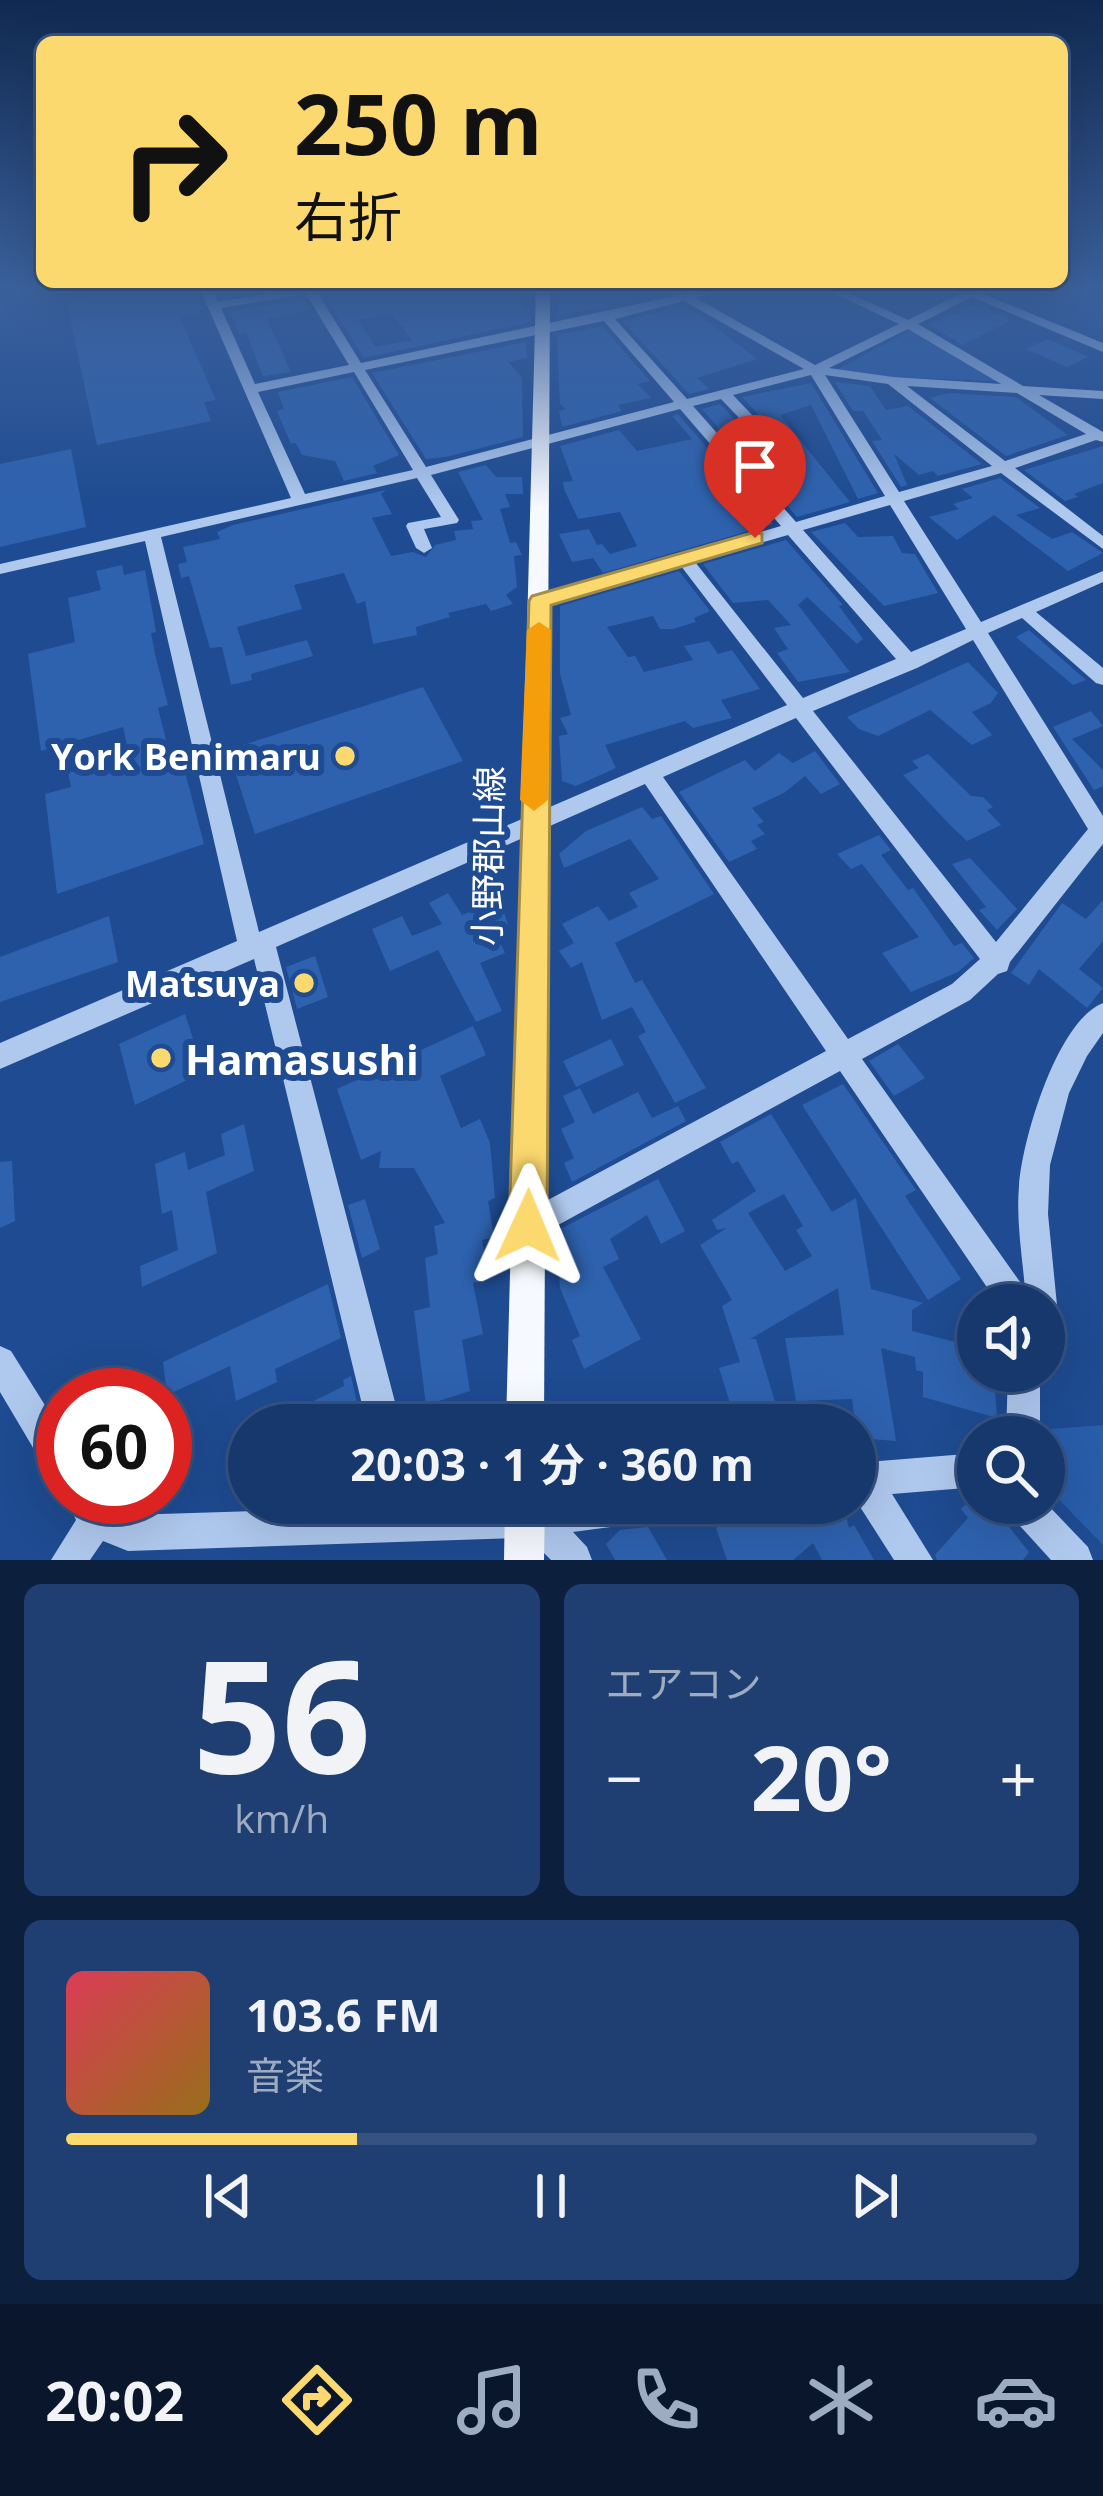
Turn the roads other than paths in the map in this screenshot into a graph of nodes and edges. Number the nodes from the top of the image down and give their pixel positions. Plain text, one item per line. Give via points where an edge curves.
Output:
1 (239, 362) edge
2 (354, 362) edge
3 (383, 362) edge
4 (542, 362) edge
5 (646, 362) edge
6 (801, 362) edge
7 (832, 362) edge
8 (973, 362) edge
9 (357, 367) junction
10 (815, 370) junction
11 (892, 381) junction
12 (251, 389) junction
13 (1021, 389) junction
14 (724, 394) junction
15 (1103, 395) edge
16 (682, 404) junction
17 (1100, 436) edge
18 (541, 442) junction
19 (770, 442) dead end
20 (1004, 467) junction
21 (423, 472) junction
22 (892, 498) junction
23 (300, 501) junction
24 (790, 528) junction
25 (152, 535) junction
26 (1103, 544) edge
27 (424, 548) dead end
28 (684, 559) junction
29 (0, 569) edge
30 (1103, 576) edge
31 (540, 601) junction
32 (1024, 611) junction
33 (977, 632) junction
34 (910, 663) junction
35 (1103, 678) edge
36 (799, 711) junction
37 (650, 775) junction
38 (1094, 803) edge
39 (533, 827) junction
40 (1101, 832) edge
41 (257, 947) junction
42 (998, 963) junction
43 (1103, 1015) edge
44 (847, 1052) junction
45 (0, 1056) edge
46 (528, 1226) junction
47 (1003, 1284) edge
48 (1040, 1284) edge
49 (0, 1362) edge
50 (378, 1404) edge
51 (526, 1404) edge
52 (36, 1421) edge
53 (957, 1472) edge
54 (876, 1478) edge
55 (876, 1505) edge
56 (83, 1524) edge
57 (113, 1524) edge
58 (258, 1524) edge
59 (489, 1524) edge
60 (1042, 1524) edge
61 (524, 1528) edge
62 (69, 1560) edge
63 (574, 1560) edge
64 (915, 1560) edge
65 (1075, 1560) edge

1 - 12 street
2 - 9 street
3 - 9 street
4 - 18 main road, 小野郡山線
5 - 16 street
6 - 10 street
7 - 10 street
8 - 13 street
9 - 12 street
9 - 21 street
10 - 11 street
10 - 14 street
10 - 22 street
11 - 13 street
11 - 20 street
12 - 23 street
13 - 15 street
13 - 17 street
14 - 16 street
14 - 19 street
16 - 18 street
16 - 24 street
17 - 20 street
18 - 21 street
18 - 31 main road, 小野郡山線
20 - 22 street
20 - 26 street
21 - 23 street
21 - 27 street via 451,520 414,526
22 - 24 street
22 - 33 street
23 - 25 street
24 - 28 street
24 - 34 street
25 - 29 street
25 - 41 street
28 - 31 street
28 - 36 street
30 - 32 street
31 - 39 main road, 小野郡山線
32 - 33 street
32 - 35 street
33 - 34 street
33 - 38 street
34 - 36 street
36 - 37 street
36 - 42 street
37 - 39 street
37 - 44 street
38 - 40 street
39 - 41 street
39 - 46 main road, 小野郡山線
40 - 42 street
41 - 45 street
41 - 50 street
42 - 44 street via 961,992
43 - 48 street via 1082,1036 1037,1160
44 - 46 street
44 - 47 street
46 - 51 main road, 小野郡山線
49 - 52 street
53 - 54 street
55 - 64 street
56 - 62 street
57 - 58 street via 128,1533
59 - 61 street
60 - 65 street
61 - 63 street via 555,1538

